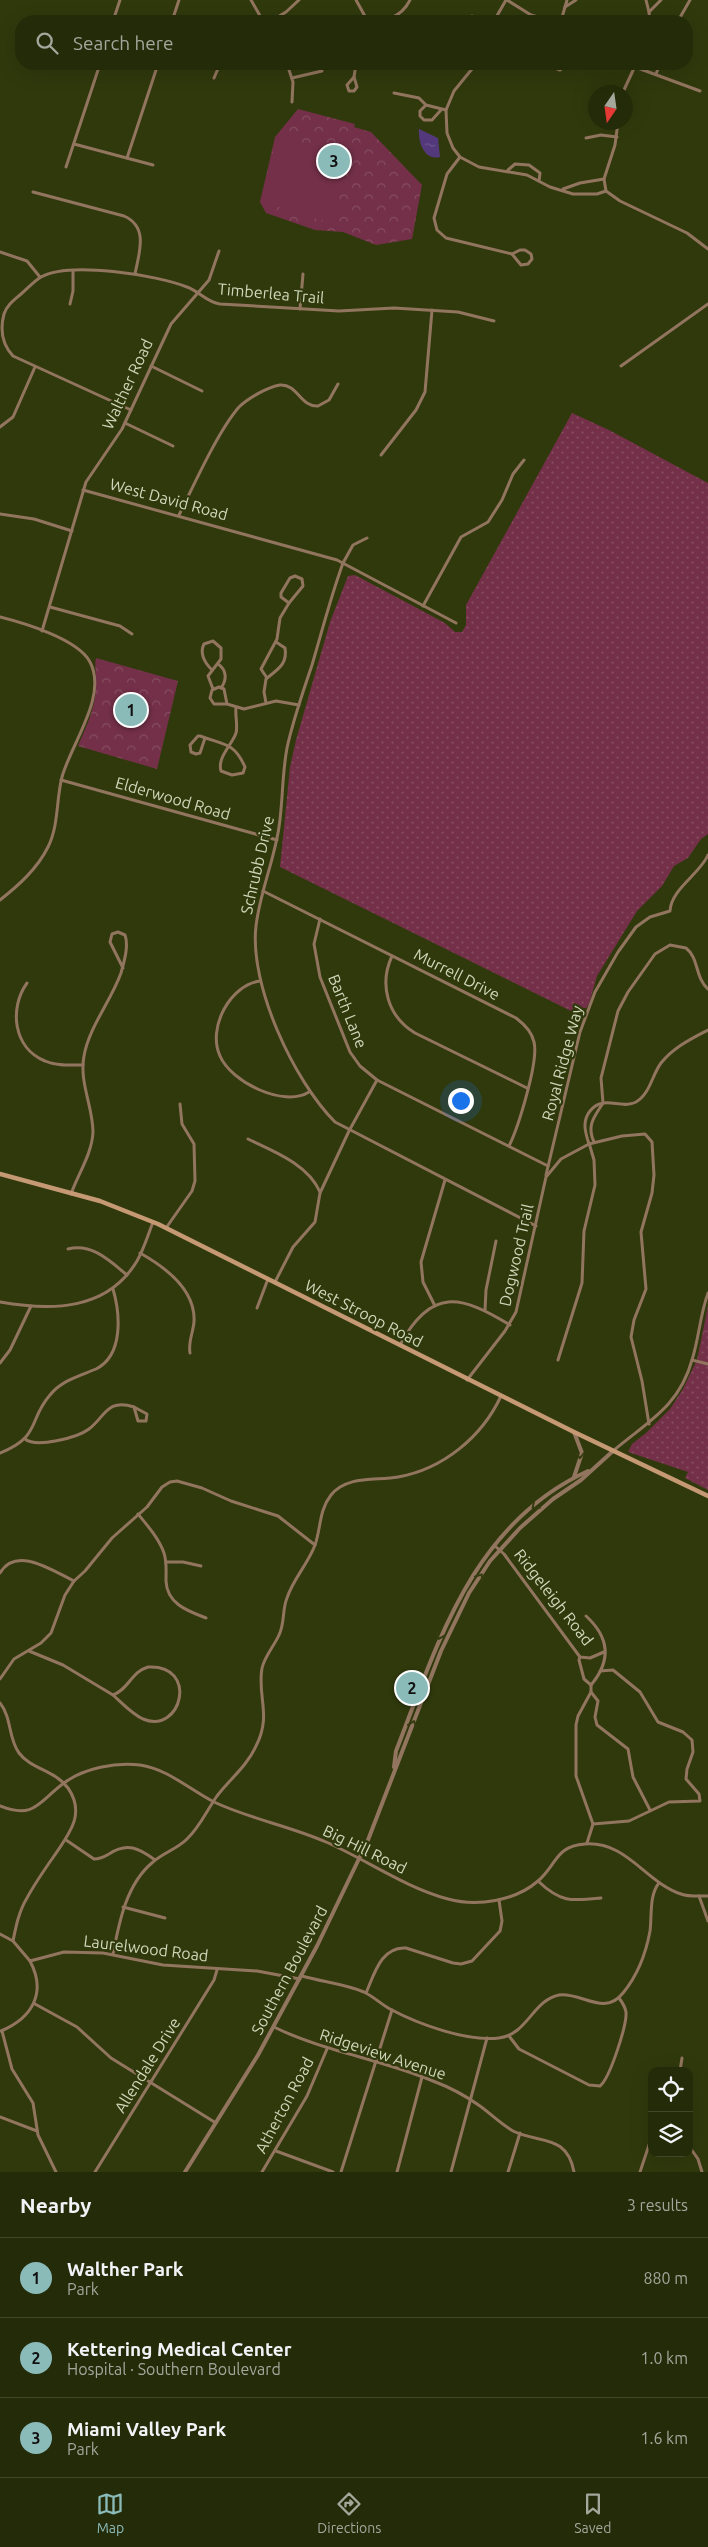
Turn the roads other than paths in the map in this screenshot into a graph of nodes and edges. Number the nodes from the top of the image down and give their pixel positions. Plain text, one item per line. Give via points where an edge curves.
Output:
1 (120, 0) edge
2 (178, 0) edge
3 (251, 0) edge
4 (299, 0) edge
5 (356, 0) edge
6 (410, 0) edge
7 (506, 0) edge
8 (567, 0) edge
9 (576, 0) edge
10 (646, 0) edge
11 (661, 0) edge
12 (690, 0) edge
13 (565, 7) junction
14 (649, 12) junction
15 (115, 15) edge
16 (174, 15) edge
17 (260, 15) edge
18 (281, 15) edge
19 (363, 15) edge
20 (398, 15) edge
21 (497, 15) edge
22 (531, 15) edge
23 (563, 15) edge
24 (649, 15) edge
25 (681, 15) edge
26 (98, 70) edge
27 (156, 70) edge
28 (217, 70) edge
29 (289, 70) edge
30 (355, 70) edge
31 (471, 70) edge
32 (634, 70) edge
33 (647, 70) edge
34 (658, 70) edge
35 (322, 71) dead end
36 (656, 74) junction
37 (354, 77) dead end
38 (214, 78) dead end
39 (292, 78) junction
40 (626, 85) edge
41 (700, 91) dead end
42 (394, 93) dead end
43 (292, 102) dead end
44 (426, 105) junction
45 (442, 110) junction
46 (446, 110) junction
47 (617, 130) edge
48 (617, 137) junction
49 (586, 138) dead end
50 (74, 144) junction
51 (460, 156) junction
52 (127, 158) junction
53 (153, 164) dead end
54 (66, 167) dead end
55 (508, 170) junction
56 (604, 179) junction
57 (539, 181) junction
58 (563, 189) junction
59 (606, 191) junction
60 (33, 192) dead end
61 (708, 249) edge
62 (219, 251) dead end
63 (0, 252) edge
64 (512, 254) junction
65 (73, 272) junction
66 (135, 274) junction
67 (303, 274) dead end
68 (40, 278) junction
69 (198, 294) junction
70 (70, 304) dead end
71 (708, 304) edge
72 (300, 309) junction
73 (432, 310) junction
74 (494, 321) dead end
75 (151, 366) junction
76 (621, 366) dead end
77 (36, 368) junction
78 (338, 384) dead end
79 (202, 391) dead end
80 (131, 410) junction
81 (125, 423) junction
82 (0, 427) edge
83 (174, 446) dead end
84 (381, 455) dead end
85 (524, 460) dead end
86 (83, 490) junction
87 (0, 514) edge
88 (179, 515) junction
89 (72, 531) junction
90 (368, 538) dead end
91 (343, 563) junction
92 (288, 603) junction
93 (423, 606) junction
94 (50, 607) junction
95 (0, 617) edge
96 (456, 623) dead end
97 (42, 631) junction
98 (132, 634) dead end
99 (276, 642) junction
100 (218, 664) junction
101 (212, 670) junction
102 (266, 678) junction
103 (221, 688) junction
104 (213, 689) junction
105 (266, 703) junction
106 (227, 704) junction
107 (299, 705) junction
108 (236, 708) junction
109 (205, 738) junction
110 (229, 745) junction
111 (62, 780) junction
112 (277, 840) junction
113 (708, 855) edge
114 (263, 891) junction
115 (0, 900) edge
116 (320, 920) junction
117 (392, 956) junction
118 (123, 968) junction
119 (260, 981) junction
120 (27, 983) dead end
121 (708, 989) edge
122 (708, 1030) edge
123 (83, 1065) junction
124 (377, 1080) junction
125 (527, 1088) junction
126 (309, 1092) junction
127 (604, 1103) junction
128 (180, 1104) dead end
129 (595, 1109) junction
130 (585, 1122) junction
131 (591, 1124) junction
132 (349, 1131) junction
133 (592, 1136) junction
134 (587, 1138) junction
135 (248, 1139) dead end
136 (594, 1142) junction
137 (589, 1143) junction
138 (509, 1146) junction
139 (548, 1166) junction
140 (0, 1174) edge
141 (546, 1177) junction
142 (445, 1180) junction
143 (320, 1193) junction
144 (71, 1194) junction
145 (153, 1222) junction
146 (536, 1226) junction
147 (166, 1228) junction
148 (496, 1242) dead end
149 (68, 1249) dead end
150 (140, 1253) junction
151 (127, 1274) junction
152 (269, 1279) junction
153 (275, 1282) junction
154 (113, 1289) junction
155 (708, 1293) edge
156 (0, 1302) edge
157 (30, 1306) junction
158 (435, 1306) junction
159 (257, 1308) dead end
160 (486, 1310) junction
161 (510, 1325) junction
162 (400, 1346) junction
163 (190, 1353) dead end
164 (558, 1360) dead end
165 (692, 1360) junction
166 (0, 1363) edge
167 (708, 1364) edge
168 (467, 1380) junction
169 (501, 1396) junction
170 (134, 1407) junction
171 (649, 1424) junction
172 (574, 1432) junction
173 (25, 1439) junction
174 (613, 1451) junction
175 (0, 1453) edge
176 (591, 1469) junction
177 (574, 1477) junction
178 (708, 1496) edge
179 (138, 1514) junction
180 (315, 1545) junction
181 (494, 1546) junction
182 (500, 1549) junction
183 (166, 1562) junction
184 (201, 1566) dead end
185 (0, 1573) edge
186 (74, 1581) junction
187 (586, 1616) dead end
188 (206, 1618) dead end
189 (28, 1651) junction
190 (604, 1652) junction
191 (580, 1657) junction
192 (600, 1671) junction
193 (1, 1676) edge
194 (590, 1685) junction
195 (592, 1692) junction
196 (113, 1695) junction
197 (0, 1703) edge
198 (394, 1769) junction
199 (64, 1783) junction
200 (214, 1802) junction
201 (0, 1806) edge
202 (650, 1810) junction
203 (592, 1824) junction
204 (66, 1840) junction
205 (587, 1844) junction
206 (359, 1859) junction
207 (155, 1860) junction
208 (538, 1881) junction
209 (659, 1883) junction
210 (699, 1896) junction
211 (708, 1896) edge
212 (601, 1898) dead end
213 (500, 1900) junction
214 (123, 1907) junction
215 (165, 1918) dead end
216 (708, 1921) edge
217 (0, 1934) edge
218 (13, 1941) junction
219 (114, 1954) junction
220 (30, 1961) junction
221 (217, 1970) junction
222 (301, 1978) junction
223 (366, 1993) junction
224 (619, 1998) junction
225 (34, 2004) junction
226 (392, 2010) junction
227 (274, 2027) junction
228 (1, 2031) edge
229 (509, 2036) junction
230 (487, 2038) junction
231 (327, 2049) junction
232 (682, 2058) dead end
233 (375, 2062) junction
234 (681, 2067) edge
235 (422, 2077) junction
236 (150, 2083) junction
237 (470, 2100) junction
238 (0, 2117) edge
239 (216, 2123) junction
240 (37, 2130) junction
241 (520, 2133) junction
242 (648, 2148) edge
243 (276, 2151) junction
244 (693, 2152) edge
245 (56, 2172) edge
246 (95, 2172) edge
247 (185, 2172) edge
248 (262, 2172) edge
249 (333, 2172) edge
250 (341, 2172) edge
251 (397, 2172) edge
252 (451, 2172) edge
253 (508, 2172) edge
254 (574, 2172) edge
255 (640, 2172) edge
256 (702, 2172) edge

1 - 15 street
2 - 16 street
3 - 17 street
4 - 18 street
5 - 19 street
6 - 20 street
7 - 21 street
7 - 22 street
8 - 13 street
9 - 13 street
10 - 14 street
11 - 14 street
12 - 25 street
13 - 23 street
14 - 24 street
26 - 50 street
27 - 52 street
28 - 38 street
29 - 39 street
30 - 37 street
31 - 46 street via 454,91
32 - 40 street
33 - 36 street
34 - 36 street
35 - 39 street
36 - 41 street
39 - 43 street
42 - 44 street via 419,98
44 - 45 street
44 - 45 street via 420,114 424,120 432,120
45 - 46 street
46 - 51 street via 447,133
47 - 48 street
48 - 49 street
48 - 56 street
50 - 52 street
50 - 54 street
51 - 55 street via 478,167
51 - 64 street via 447,174 434,218 436,230 446,238
52 - 53 street
55 - 57 street
55 - 57 street via 515,164 529,165 540,173
56 - 58 street
56 - 59 street
57 - 58 street
58 - 59 street via 583,195
59 - 61 street via 687,233
60 - 66 street via 132,220 141,238
62 - 69 street, Walther Road via 213,270
63 - 68 street via 27,262
64 - 64 street via 525,250 532,259 523,265
65 - 66 street, Timberlea Trail
65 - 68 street, Timberlea Trail via 55,272
65 - 70 street via 74,291
66 - 69 street, Timberlea Trail via 180,284
67 - 72 street
68 - 77 street, Timberlea Trail via 7,307 0,329 8,351
69 - 72 street, Timberlea Trail via 220,304
69 - 75 street, Walther Road via 171,324
71 - 76 street
72 - 73 street, Timberlea Trail
73 - 74 street, Timberlea Trail via 465,313
73 - 84 street via 425,392 416,410
75 - 79 street
75 - 80 street, Walther Road
77 - 80 street, Timberlea Trail
77 - 82 street via 13,417
78 - 88 street via 329,400 318,406 305,403 293,389 283,385 244,403 225,428
80 - 81 street, Walther Road
81 - 83 street
81 - 86 street, Walther Road
85 - 93 street via 488,522 461,537
86 - 88 street, West David Road
86 - 89 street
87 - 89 street via 34,519
88 - 91 street, West David Road
89 - 94 street
90 - 91 street, Schrubb Drive via 353,545
91 - 93 street, West David Road
91 - 107 street, Schrubb Drive
92 - 92 street via 303,586 298,576 290,578 281,593
92 - 99 street via 281,615
93 - 96 street, West David Road
94 - 97 street
94 - 98 street via 120,626
95 - 97 street
97 - 111 street via 82,651 94,671 90,710
99 - 102 street via 261,669
99 - 102 street via 285,648 284,660 280,669
100 - 101 street
100 - 101 street via 221,657 219,645 213,641 206,642 202,656
100 - 103 street via 225,674
101 - 104 street via 208,678
102 - 105 street
103 - 104 street
103 - 106 street via 225,691
104 - 106 street via 211,701
105 - 107 street
105 - 108 street
106 - 108 street
107 - 112 street, Schrubb Drive via 286,753
108 - 110 street via 237,731
109 - 109 street via 195,738 190,745 191,752 200,753
109 - 110 street
110 - 110 street via 237,750 245,767 241,774 227,774 220,769
111 - 112 street, Elderwood Road
111 - 115 street via 49,846 27,876
112 - 114 street, Schrubb Drive
113 - 139 street, Royal Ridge Way via 675,898 670,911 650,917 636,927 595,992 580,1032
114 - 116 street, Murrell Drive
114 - 119 street, Schrubb Drive via 255,937
116 - 117 street, Murrell Drive
116 - 124 street, Barth Lane via 314,944 320,977 350,1052 360,1066
117 - 125 street via 386,972 386,986 390,1005 401,1022 414,1033
117 - 125 street, Murrell Drive via 522,1022 532,1034 535,1048
118 - 118 street via 126,938 118,932 112,934 110,942
118 - 123 street via 89,1039
119 - 126 street, Schrubb Drive via 283,1040
119 - 126 street via 242,987 225,1009 217,1037 220,1058 241,1078 275,1095 293,1098
120 - 123 street via 19,1000 16,1021 24,1045 44,1061
121 - 127 street via 702,984 694,956 686,948 670,945 655,954 628,992 616,1016 601,1078
122 - 127 street via 682,1044 663,1061 639,1100 627,1104
123 - 144 street via 93,1133
124 - 132 street
124 - 138 street, Barth Lane
125 - 138 street, Murrell Drive
126 - 132 street, Schrubb Drive via 334,1122
127 - 129 street
128 - 147 street via 182,1124 194,1144 195,1181 192,1192
129 - 130 street
129 - 131 street
130 - 131 street
130 - 134 street
131 - 133 street
132 - 142 street, Schrubb Drive
132 - 143 street
133 - 134 street
133 - 136 street
134 - 137 street
135 - 143 street via 299,1166
136 - 137 street
136 - 171 street via 645,1134 652,1142 654,1184 641,1232 646,1289 631,1337
137 - 141 street via 567,1155
137 - 164 street via 596,1185 584,1231 582,1283
138 - 139 street, Barth Lane
139 - 141 street
140 - 144 main road, West Stroop Road
141 - 146 street, Dogwood Trail
142 - 146 street, Schrubb Drive
142 - 158 street via 420,1262 424,1282
143 - 153 street via 315,1222 293,1247
144 - 145 main road, West Stroop Road via 100,1201
145 - 147 main road, West Stroop Road
145 - 150 street
146 - 161 street, Dogwood Trail via 516,1312
147 - 152 main road, West Stroop Road
148 - 160 street via 486,1290
149 - 151 street via 89,1249
150 - 151 street
150 - 163 street via 159,1265 186,1291 194,1315
151 - 154 street
152 - 153 main road, West Stroop Road
152 - 159 street
153 - 162 main road, West Stroop Road
154 - 157 street via 76,1306
154 - 173 street via 118,1306 118,1328 108,1359 64,1382 51,1393
155 - 165 street, Southern Boulevard
156 - 157 street
157 - 166 street via 10,1350
158 - 160 street via 455,1300
158 - 162 street via 416,1320
160 - 161 street
161 - 168 street, Dogwood Trail
162 - 168 main road, West Stroop Road
165 - 167 street
165 - 171 street, Southern Boulevard via 675,1397
168 - 169 main road, West Stroop Road
169 - 172 main road, West Stroop Road
169 - 180 street via 479,1431 448,1457 408,1475 348,1483 334,1492 324,1507
170 - 170 street via 147,1414 146,1421 138,1421
170 - 173 street via 124,1404 110,1408 90,1429 80,1434 39,1443
171 - 174 street, Southern Boulevard
172 - 174 main road, West Stroop Road
172 -> 177 street via 582,1453
173 - 175 street
174 - 176 street, Southern Boulevard
174 - 178 main road, West Stroop Road
176 - 177 street, Southern Boulevard
176 - 182 street, Southern Boulevard via 536,1513
177 -> 181 street, Southern Boulevard via 527,1512
179 - 180 street via 167,1484 178,1481 278,1516
179 - 183 street via 159,1542
179 - 186 street
180 - 200 street via 287,1598 280,1632 263,1667 261,1683 265,1716 260,1738 244,1765
181 - 182 street, Ridgeleigh Road
181 -> 198 street, Southern Boulevard via 464,1589 439,1639 396,1752
182 - 191 street, Ridgeleigh Road
198 -> 182 street, Southern Boulevard via 447,1636 470,1593
183 - 184 street
183 - 188 street via 167,1587 172,1600 181,1608
185 - 186 street via 18,1559
186 - 189 street via 65,1594 51,1633
187 - 190 street via 602,1635
189 - 193 street via 15,1659
189 - 196 street via 82,1674
190 - 191 street, Ridgeleigh Road via 590,1658
190 - 192 street, Ridgeleigh Road
191 - 194 street via 584,1679
192 - 194 street, Ridgeleigh Road
192 - 202 street via 613,1670 640,1692 658,1722 683,1732 692,1740 694,1752 686,1776 699,1794 700,1801 669,1802
194 - 195 street
195 - 202 street via 598,1701 595,1717 598,1725 628,1749 636,1785
195 - 203 street via 576,1719 575,1762 578,1784
196 - 196 street via 137,1716 156,1721 176,1709 180,1690 170,1672 148,1667 136,1673 123,1690
197 - 199 street via 19,1752
198 - 206 street, Southern Boulevard
199 - 200 street, Big Hill Road via 97,1769 138,1765 162,1772
199 - 201 street, Big Hill Road via 31,1810 16,1811
199 - 204 street via 74,1800 76,1812 74,1826
200 - 206 street, Big Hill Road via 320,1840
200 - 207 street via 188,1839
202 - 203 street via 629,1820
203 - 205 street
204 - 207 street via 94,1859 126,1846
204 - 218 street via 24,1903
205 - 208 street, Big Hill Road via 563,1850
205 - 209 street, Big Hill Road via 603,1844 619,1850
206 - 213 street, Big Hill Road via 447,1899 470,1902
206 - 222 street, Southern Boulevard
207 - 214 street
208 - 212 street via 561,1899
208 - 213 street, Big Hill Road via 524,1891
209 - 210 street, Big Hill Road via 682,1895
209 - 224 street via 653,1897 646,1946 637,1971
210 - 211 street, Big Hill Road
210 - 216 street
213 - 223 street via 500,1931 472,1961 455,1964 397,1948 384,1957
214 - 215 street
214 - 219 street
217 - 218 street
218 - 220 street
219 - 220 street, Laurelwood Road via 64,1952
219 - 221 street, Laurelwood Road via 163,1965
220 - 225 street via 37,1985
221 - 222 street, Laurelwood Road
221 - 236 street, Allendale Drive via 214,1980
222 - 223 street, Laurelwood Road
222 - 227 street, Southern Boulevard
223 - 226 street, Laurelwood Road
224 - 229 street via 602,2004 575,1996 554,1997
224 - 229 street via 626,2011 624,2021 608,2077 600,2086 588,2085 519,2049
225 - 228 street via 23,2018
225 - 236 street via 77,2027 111,2058
226 - 230 street, Laurelwood Road via 444,2030
226 - 233 street
227 - 231 street, Ridgeview Avenue
227 - 239 street, Southern Boulevard
228 - 240 street via 12,2069 33,2103
229 - 230 street, Laurelwood Road
230 - 237 street
231 - 233 street, Ridgeview Avenue
231 - 243 street, Atherton Road via 310,2090
232 - 234 street
233 - 235 street, Ridgeview Avenue
233 - 250 street
235 - 237 street, Ridgeview Avenue
235 - 251 street
236 - 239 street
236 - 246 street, Allendale Drive
237 - 241 street, Ridgeview Avenue
237 - 252 street
238 - 240 street
239 - 247 street, Southern Boulevard
240 - 245 street
241 - 253 street
241 - 254 street, Ridgeview Avenue via 557,2144 571,2159
242 - 255 street
243 - 248 street, Atherton Road
243 - 249 street
244 - 256 street

